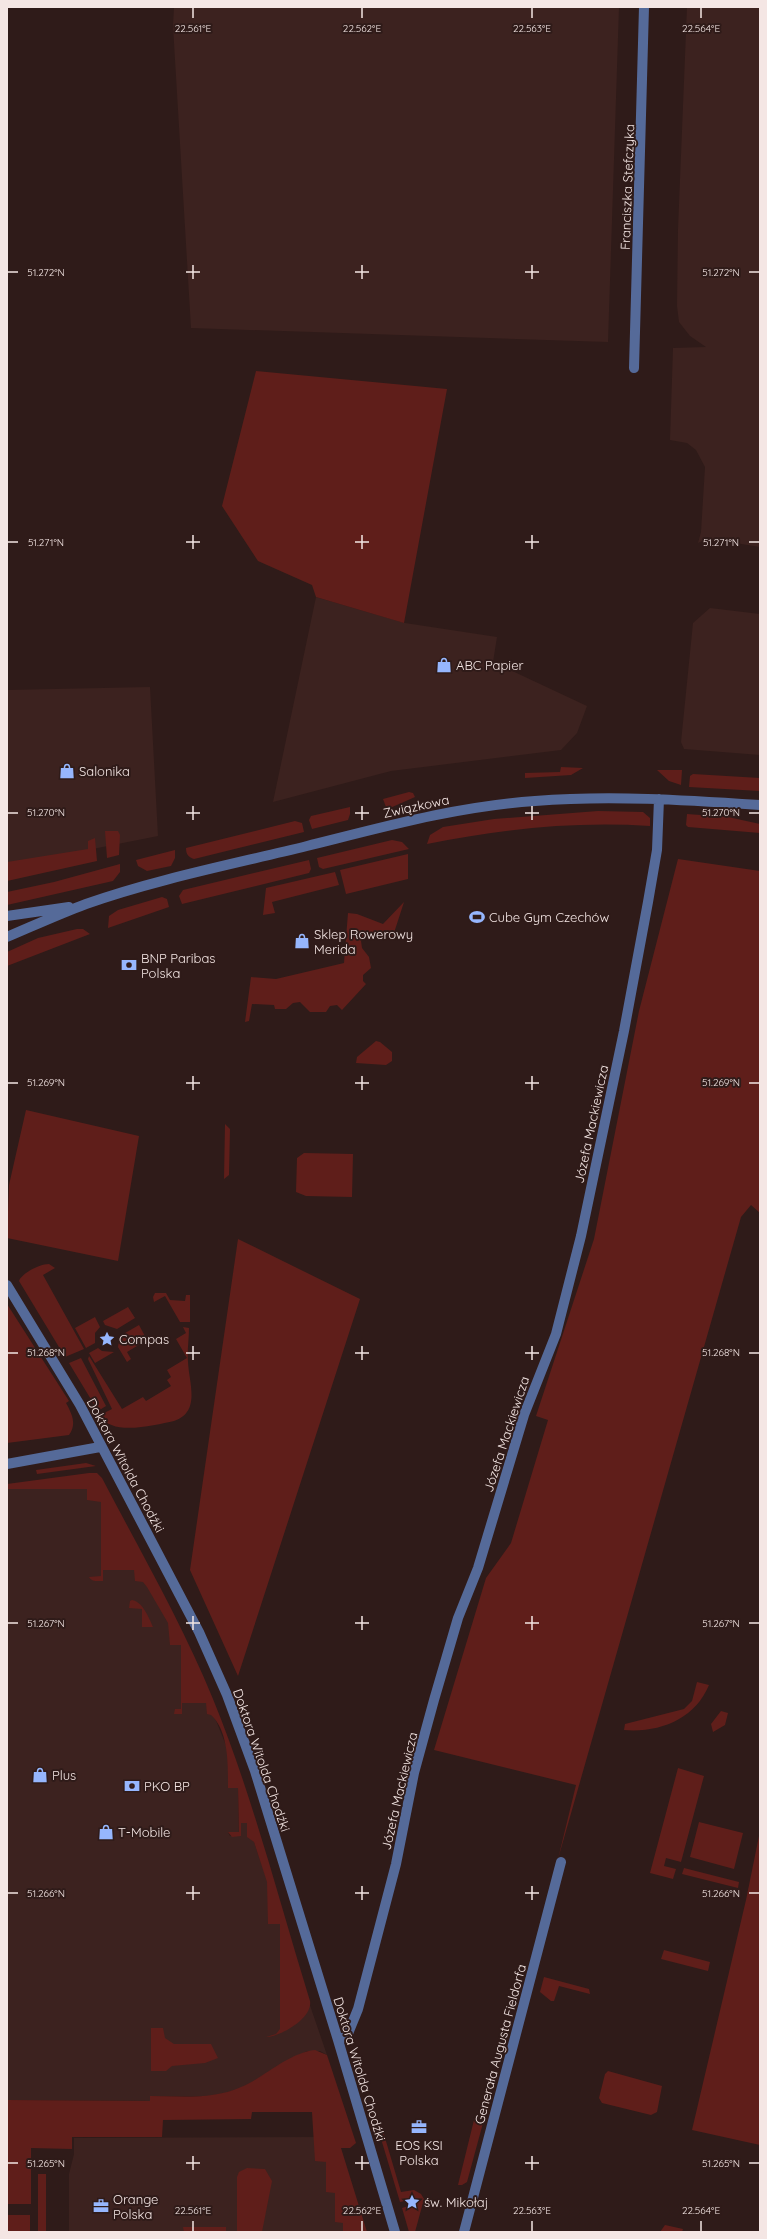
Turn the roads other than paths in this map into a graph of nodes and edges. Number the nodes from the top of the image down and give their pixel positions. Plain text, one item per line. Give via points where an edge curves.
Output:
1 (644, 7) edge
2 (634, 368) dead end
3 (659, 799) junction
4 (760, 805) edge
5 (87, 904) junction
6 (7, 916) edge
7 (7, 937) edge
8 (7, 1285) edge
9 (100, 1447) junction
10 (7, 1464) edge
11 (561, 1862) dead end
12 (338, 2040) junction
13 (395, 2232) edge
14 (464, 2232) edge

1 - 2 street, Franciszka Stefczyka
3 - 4 street, Związkowa
3 - 5 street, Związkowa via 570,798 461,810 195,873
3 - 12 street, Józefa Mackiewicza via 657,850 624,1031 581,1236 558,1327 524,1415 478,1568 458,1618 414,1773 396,1864 353,2024 347,2036
5 - 6 street, Związkowa
5 - 7 street, Związkowa
8 - 9 street, Doktora Witolda Chodźki via 80,1405
9 - 10 street
9 - 12 street, Doktora Witolda Chodźki via 199,1632 236,1716
11 - 14 street, Generała Augusta Fieldorfa
12 - 13 street, Doktora Witolda Chodźki

